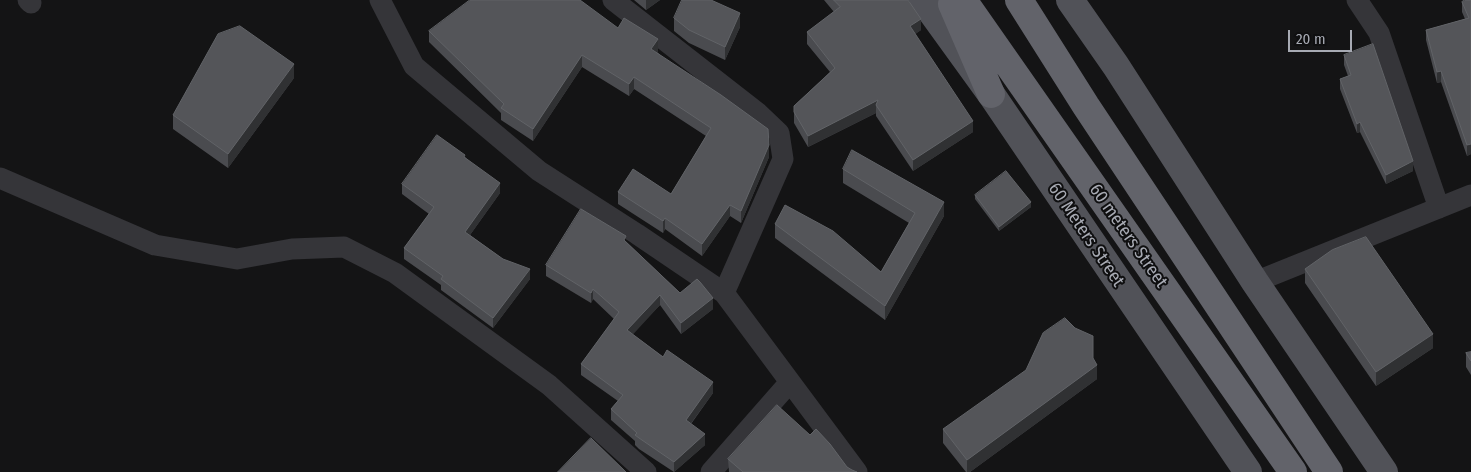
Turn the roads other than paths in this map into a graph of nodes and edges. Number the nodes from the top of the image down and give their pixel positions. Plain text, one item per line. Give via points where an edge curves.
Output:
1 (380, 0) edge
2 (614, 0) edge
3 (923, 0) edge
4 (950, 0) edge
5 (963, 0) edge
6 (1019, 0) edge
7 (1070, 0) edge
8 (1356, 0) edge
9 (990, 94) junction
10 (0, 178) edge
11 (1471, 195) edge
12 (1439, 208) junction
13 (1255, 282) junction
14 (724, 293) junction
15 (790, 382) junction
16 (646, 472) edge
17 (711, 472) edge
18 (857, 472) edge
19 (1248, 472) edge
20 (1293, 472) edge
21 (1329, 472) edge
22 (1384, 472) edge

1 - 14 street via 414,66 538,171
2 - 14 street via 779,133 782,159
3 - 9 main road, 60 Meters Street
4 - 9 highway
5 - 20 highway, 60 meters Street
6 - 21 highway, 60 meters Street
7 - 13 main road
8 - 12 street via 1380,33
9 - 19 main road, 60 Meters Street
10 - 16 street via 156,245 236,259 292,249 344,246 395,272 549,385
11 - 12 street
12 - 13 street
13 - 22 main road
14 - 15 street
15 - 17 street
15 - 18 street

